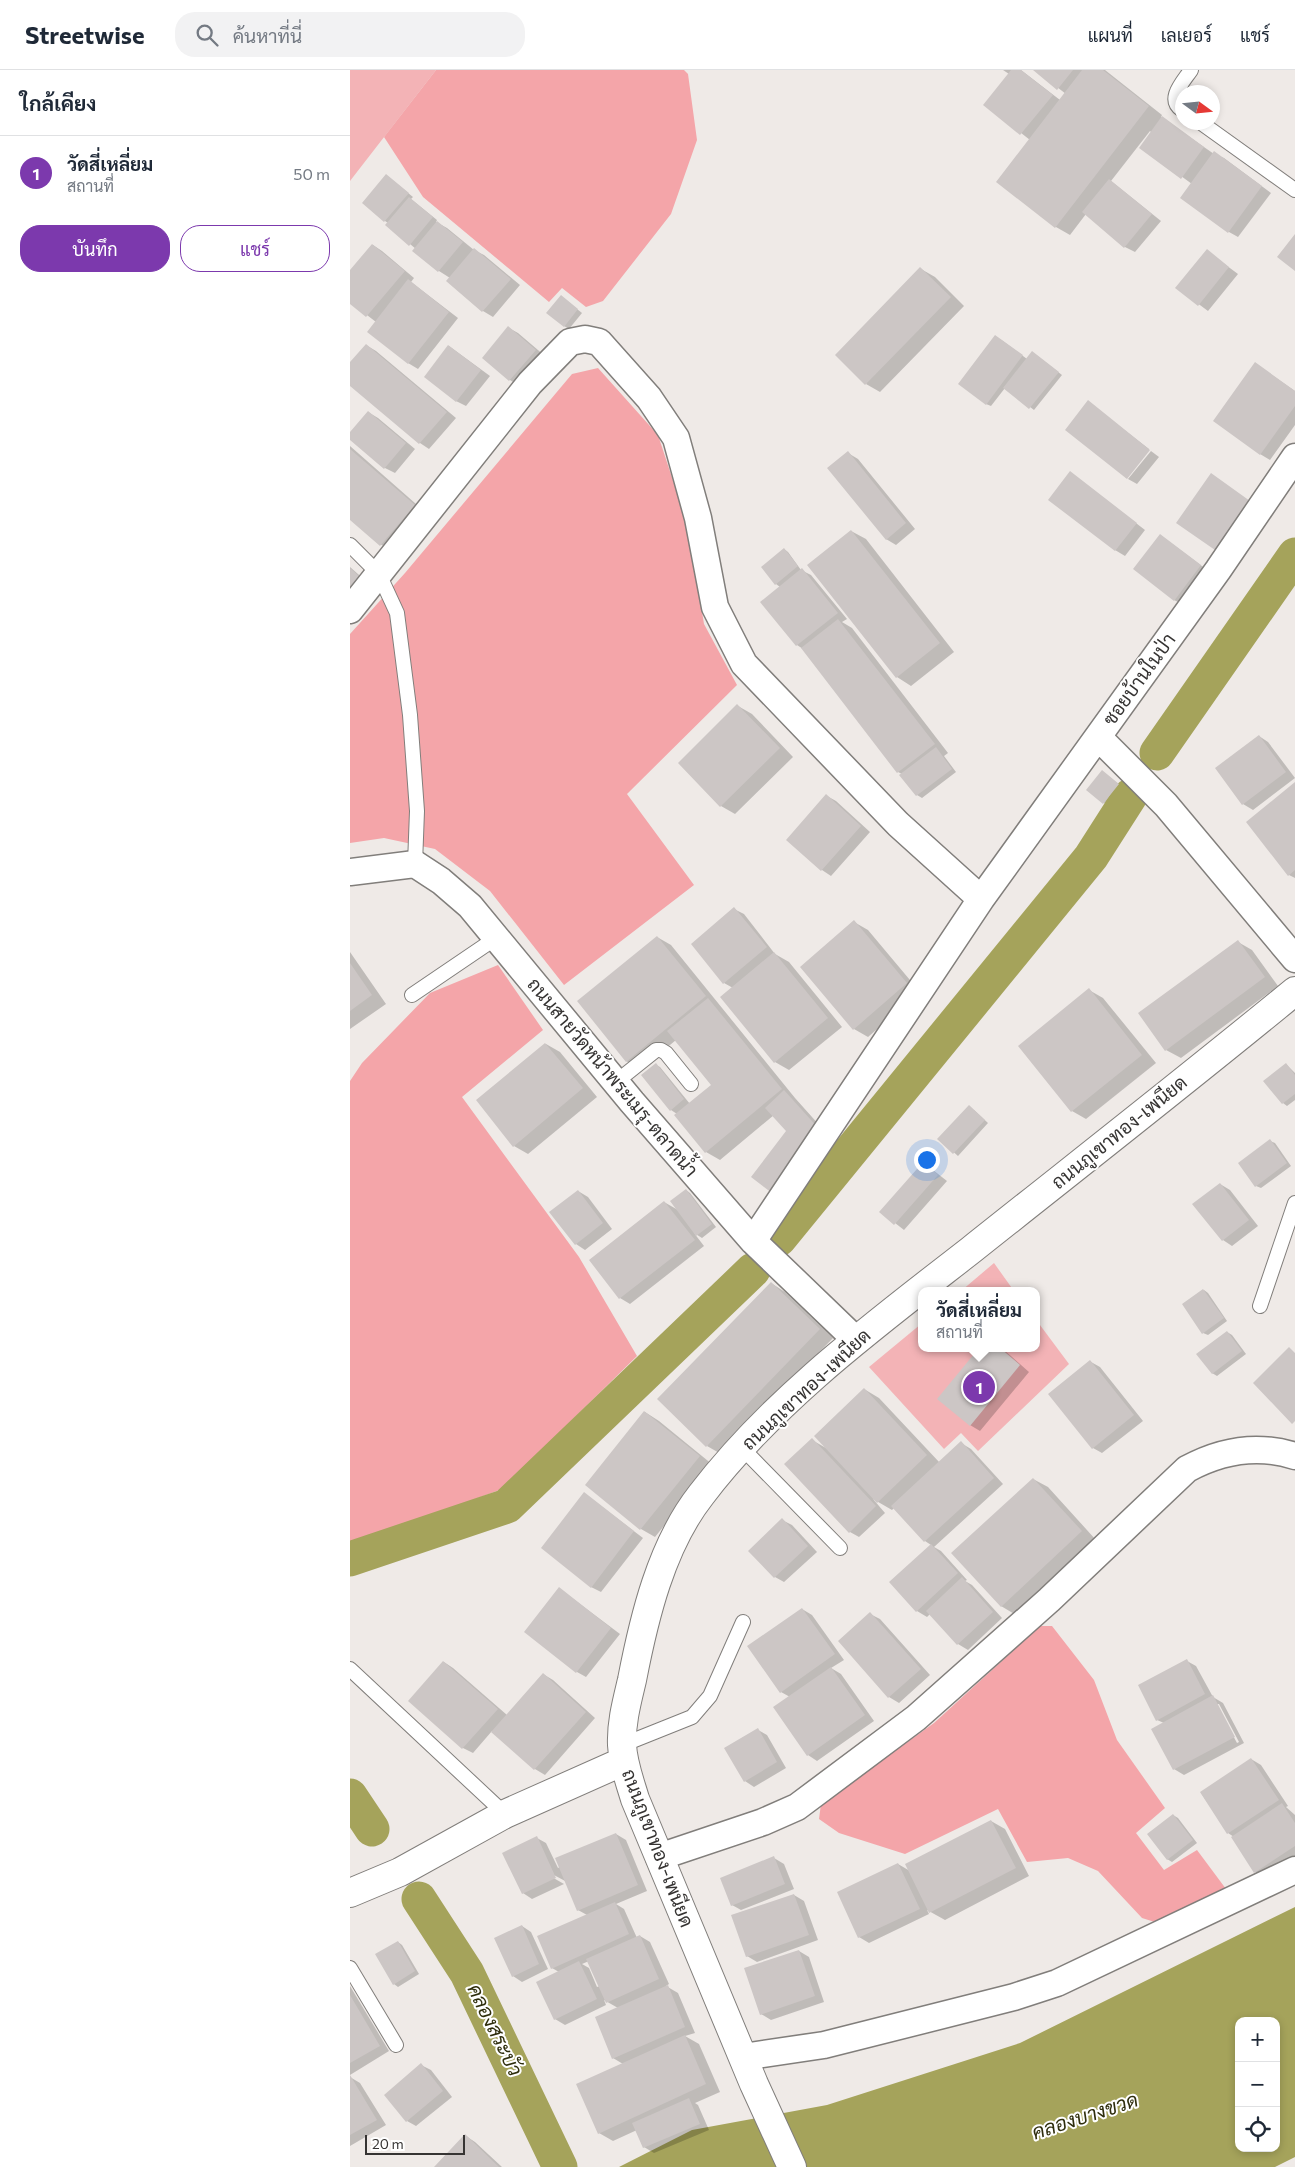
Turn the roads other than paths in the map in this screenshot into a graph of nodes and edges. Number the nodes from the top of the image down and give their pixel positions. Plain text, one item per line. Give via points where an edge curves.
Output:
1 (1191, 70) edge
2 (1181, 85) edge
3 (1211, 130) edge
4 (1295, 190) edge
5 (1295, 457) edge
6 (350, 545) edge
7 (379, 574) junction
8 (350, 610) edge
9 (1098, 737) junction
10 (415, 864) junction
11 (350, 872) edge
12 (981, 899) junction
13 (496, 938) junction
14 (1295, 959) edge
15 (412, 994) dead end
16 (1293, 996) edge
17 (616, 1082) junction
18 (691, 1084) dead end
19 (1295, 1203) edge
20 (753, 1241) junction
21 (923, 1287) edge
22 (918, 1291) edge
23 (1260, 1306) dead end
24 (856, 1340) junction
25 (742, 1448) junction
26 (1295, 1456) edge
27 (840, 1548) dead end
28 (743, 1622) dead end
29 (350, 1669) edge
30 (623, 1753) junction
31 (506, 1814) junction
32 (659, 1857) junction
33 (1295, 1870) edge
34 (350, 1893) edge
35 (350, 1968) edge
36 (396, 2045) dead end
37 (743, 2057) junction
38 (792, 2167) edge

1 - 2 lane
3 - 4 lane
5 - 9 street, ซอยบ้านในป่า
6 - 7 lane
7 - 8 street
7 - 10 lane via 397,613 410,716 417,811
7 - 12 street via 537,376 570,342 585,339 599,342 649,398 676,438 698,518 715,607 744,664 898,824
9 - 12 street, ซอยบ้านในป่า
9 - 14 street via 1166,805
10 - 11 street
10 - 13 street, ถนนสายวัดหน้าพระเมรุ-ตลาดน้ำ via 470,906
12 - 20 street, ซอยบ้านในป่า
13 - 15 lane
13 - 17 street, ถนนสายวัดหน้าพระเมรุ-ตลาดน้ำ
16 - 21 street, ถนนภูเขาทอง-เพนียด
17 - 18 lane via 656,1050 661,1050
17 - 20 street, ถนนสายวัดหน้าพระเมรุ-ตลาดน้ำ
19 - 23 lane
20 - 24 street, ถนนสายวัดหน้าพระเมรุ-ตลาดน้ำ
22 - 24 street, ถนนภูเขาทอง-เพนียด
24 - 25 street, ถนนภูเขาทอง-เพนียด via 758,1428
25 - 27 lane
25 - 30 street, ถนนภูเขาทอง-เพนียด via 700,1496 672,1543 642,1630 623,1722
26 - 32 street via 1277,1450 1244,1449 1187,1469 1049,1600 916,1718 797,1807 763,1822
28 - 30 lane via 710,1696 692,1717
29 - 31 lane
30 - 31 street
30 - 32 street, ถนนภูเขาทอง-เพนียด via 635,1799
31 - 34 street via 400,1872
32 - 37 street, ถนนภูเขาทอง-เพนียด
33 - 37 street via 1057,1983 824,2045
35 - 36 lane
37 - 38 street, ถนนภูเขาทอง-เพนียด

